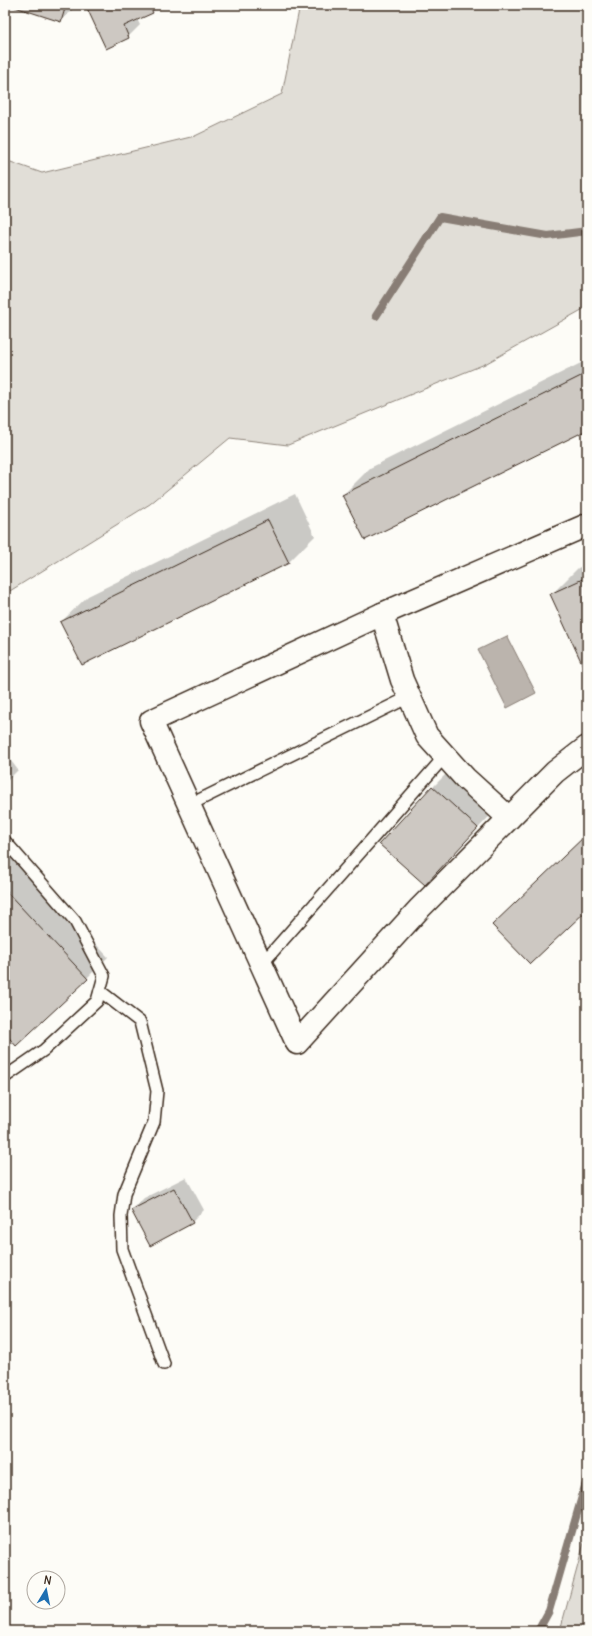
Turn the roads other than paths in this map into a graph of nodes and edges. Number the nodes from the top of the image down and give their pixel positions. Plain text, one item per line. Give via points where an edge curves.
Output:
1 (587, 524) edge
2 (382, 614) junction
3 (409, 697) junction
4 (587, 746) edge
5 (445, 756) junction
6 (189, 805) junction
7 (509, 818) junction
8 (5, 841) edge
9 (262, 965) junction
10 (100, 991) junction
11 (5, 1077) edge
12 (164, 1364) dead end

1 - 2 street
2 - 3 street
2 - 6 street via 151,721
3 - 5 street via 427,736
3 - 6 lane
4 - 7 street via 555,772
5 - 7 street
5 - 9 lane
6 - 9 street
7 - 9 street via 420,908 297,1043
8 - 10 lane via 74,921 104,976
10 - 11 lane via 97,1002 44,1050
10 - 12 lane via 140,1022 157,1091 154,1122 124,1194 121,1216 122,1249

